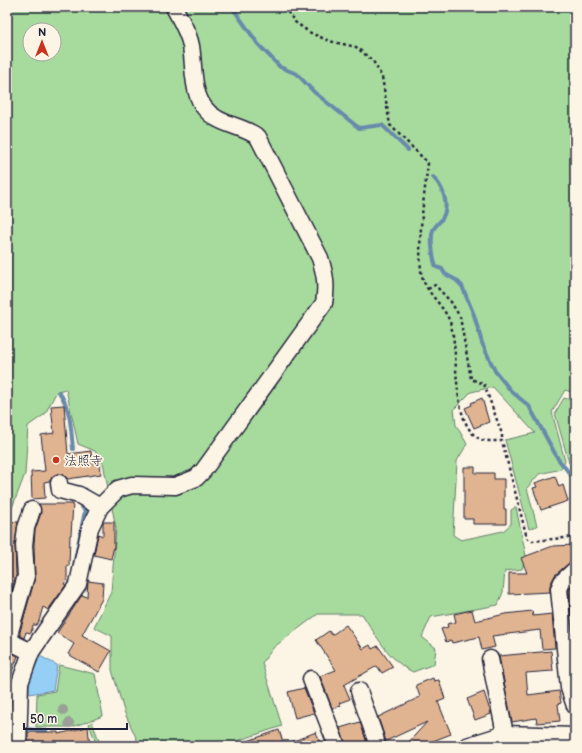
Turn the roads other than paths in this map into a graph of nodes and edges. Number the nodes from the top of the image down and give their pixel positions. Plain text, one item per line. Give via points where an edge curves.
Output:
1 (174, 7) edge
2 (59, 483) dead end
3 (100, 507) junction
4 (32, 510) dead end
5 (575, 570) edge
6 (31, 652) junction
7 (490, 659) dead end
8 (311, 679) dead end
9 (359, 691) dead end
10 (14, 700) edge
11 (575, 706) edge
12 (575, 736) edge
13 (504, 740) edge
14 (550, 741) edge
15 (335, 745) edge
16 (18, 746) edge
17 (377, 746) edge
18 (467, 746) edge

1 - 3 street via 191,45 193,82 202,104 216,118 247,129 258,137 320,258 326,275 327,289 324,303 196,478 175,486 132,485 118,489
2 - 3 street via 60,490 79,495
3 - 6 street via 90,528 78,584
4 - 6 street via 24,545 26,576 10,631 11,642
5 - 11 street via 562,582 559,590 569,688
6 - 10 street
7 - 13 street
8 - 15 street
9 - 17 street
10 - 16 street
12 - 14 street
13 - 14 street
13 - 18 street

